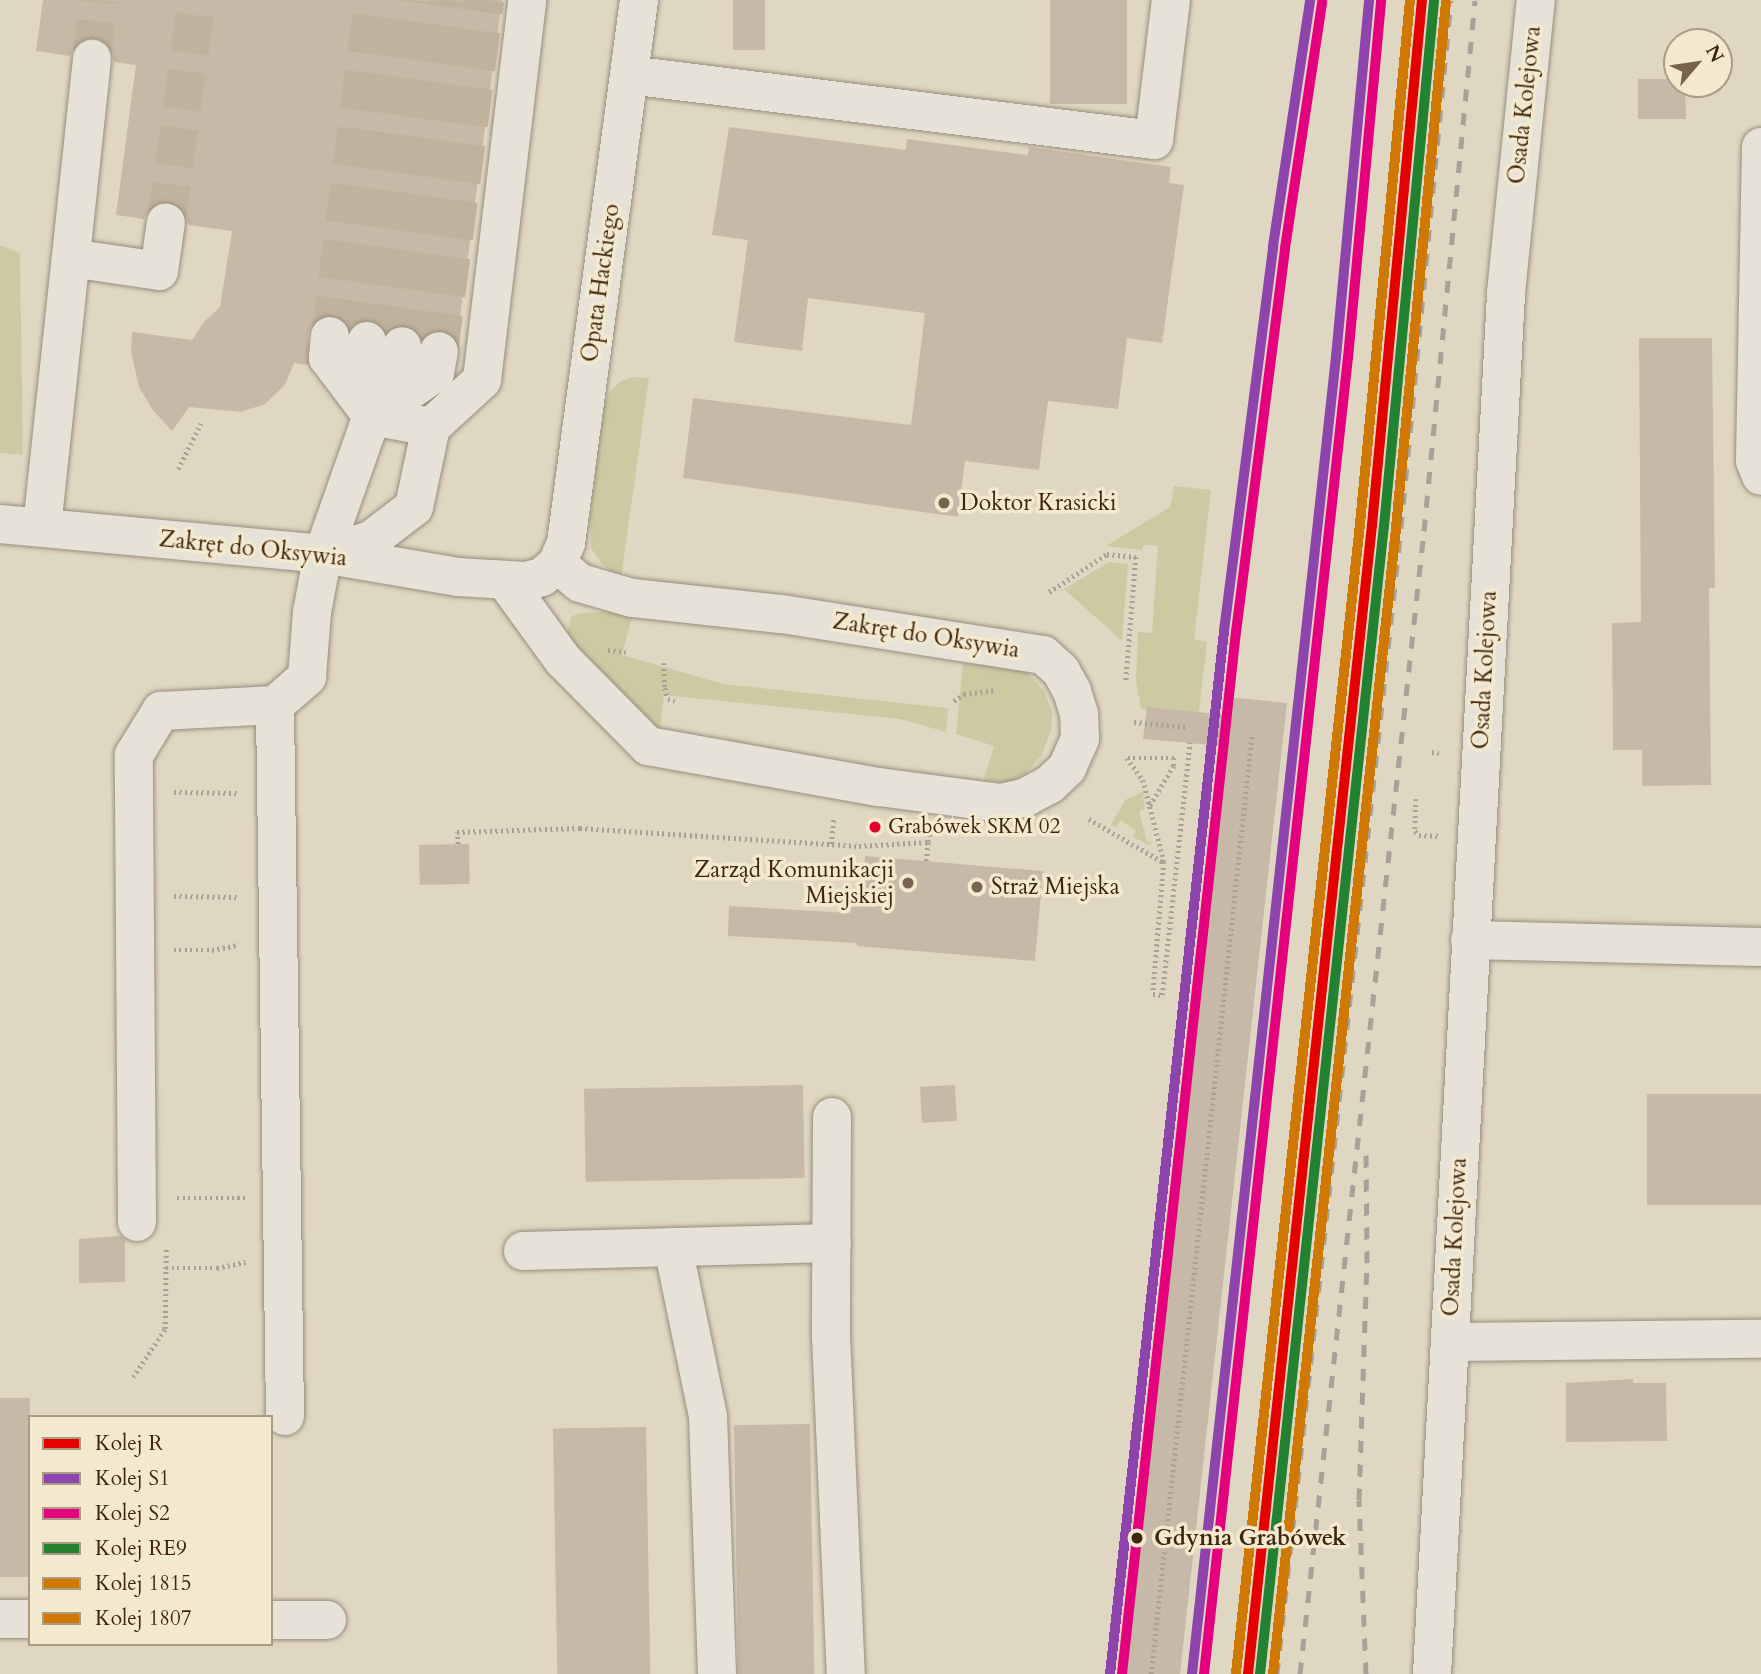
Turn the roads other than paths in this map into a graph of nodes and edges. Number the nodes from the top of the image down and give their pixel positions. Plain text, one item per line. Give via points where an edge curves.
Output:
1 (527, 0) edge
2 (639, 0) edge
3 (1171, 0) edge
4 (1536, 0) edge
5 (92, 59) tunnel mouth
6 (629, 75) junction
7 (1761, 147) edge
8 (166, 222) tunnel mouth
9 (71, 258) junction
10 (330, 336) tunnel mouth
11 (403, 346) tunnel mouth
12 (372, 416) junction
13 (431, 427) junction
14 (1761, 475) edge
15 (0, 524) edge
16 (42, 527) junction
17 (323, 554) junction
18 (557, 564) junction
19 (505, 580) junction
20 (275, 705) junction
21 (1470, 940) junction
22 (1761, 947) edge
23 (832, 1117) dead end
24 (151, 1210) road end
25 (832, 1242) junction
26 (673, 1247) junction
27 (523, 1251) dead end
28 (1761, 1339) edge
29 (1450, 1342) junction
30 (285, 1416) dead end
31 (0, 1619) edge
32 (28, 1619) edge
33 (273, 1620) edge
34 (327, 1620) dead end
35 (717, 1674) edge
36 (846, 1674) edge
37 (1432, 1674) edge

1 - 13 street via 482,380
2 - 6 street, Opata Hackiego
3 - 6 street via 1154,140
4 - 21 street, Osada Kolejowa via 1506,293
5 - 9 street
6 - 18 street, Opata Hackiego via 566,542
7 - 14 street via 1755,461
8 - 9 street via 159,271
9 - 16 street
10 - 12 street via 328,358
11 - 12 street via 399,368
12 - 13 street
12 - 17 street
13 - 17 street via 414,507 371,540
15 - 16 street, Zakręt do Oksywia
16 - 17 street, Zakręt do Oksywia
17 - 19 street, Zakręt do Oksywia via 458,577
17 - 20 street via 307,677
18 - 19 street, Zakręt do Oksywia via 542,577
18 - 19 street, Zakręt do Oksywia via 580,583 632,598 780,614 1043,655 1061,671 1072,691 1080,739 1067,768 1049,785 1001,803 879,787 648,746 563,660
20 - 24 street via 161,711 134,754
20 - 30 street
21 - 22 street
21 - 29 street, Osada Kolejowa
23 - 25 street
25 - 26 street
25 - 36 street via 831,1336
26 - 27 street
26 - 35 street via 708,1416
28 - 29 street, Osada Kolejowa
29 - 37 street, Osada Kolejowa
31 - 32 street
33 - 34 street

